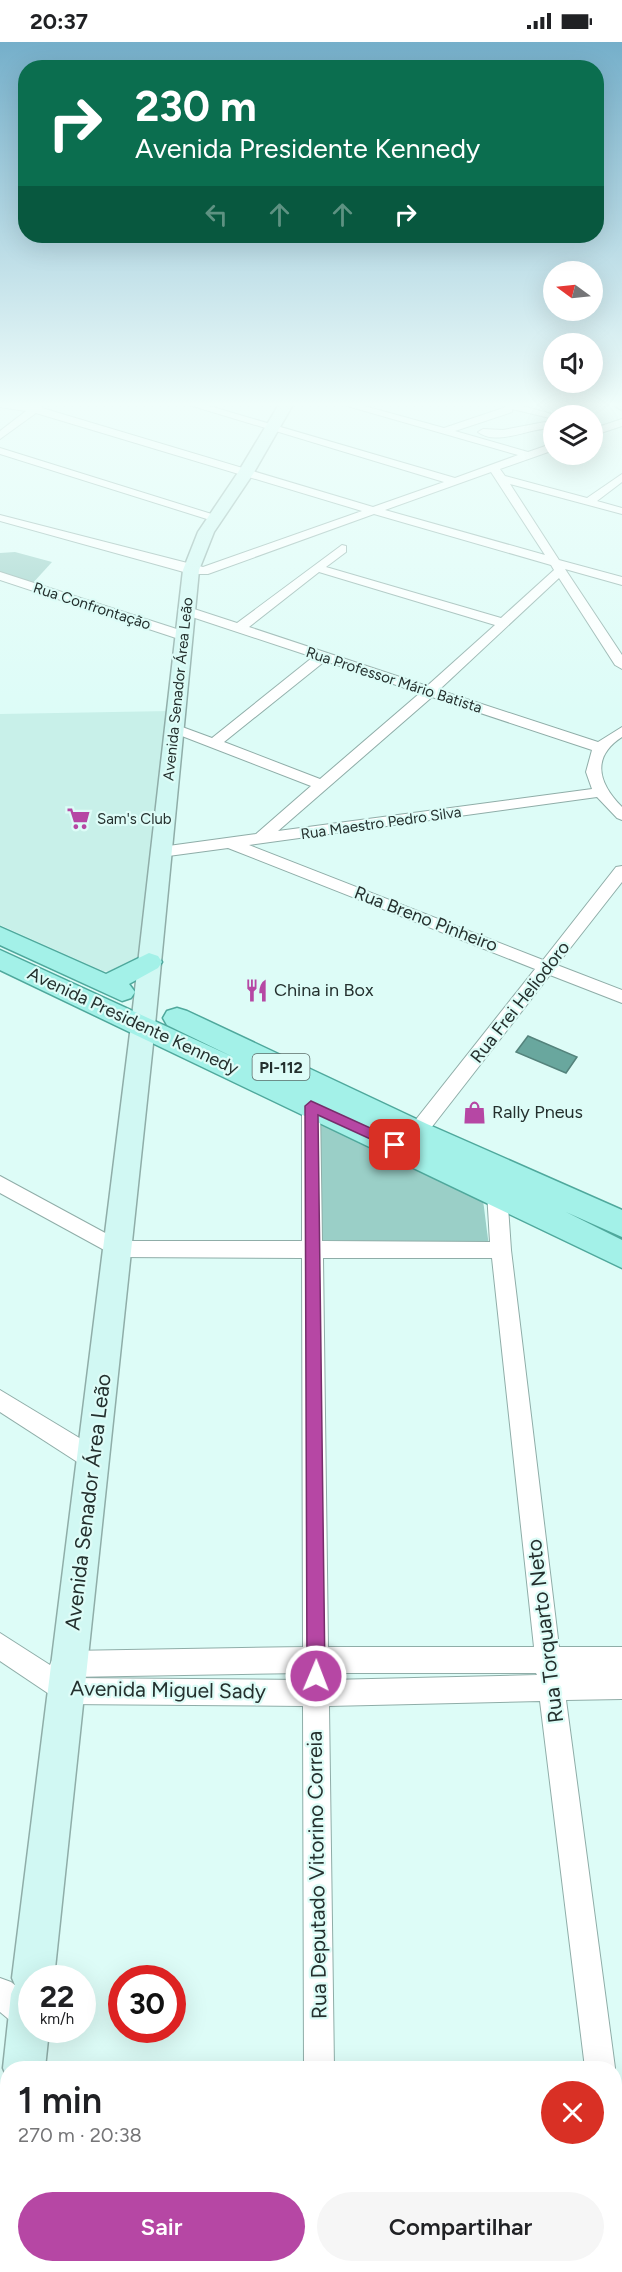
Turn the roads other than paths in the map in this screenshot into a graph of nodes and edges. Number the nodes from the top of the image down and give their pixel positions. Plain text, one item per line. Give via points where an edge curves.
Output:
1 (173, 505) edge
2 (223, 505) edge
3 (354, 505) edge
4 (385, 505) edge
5 (519, 505) edge
6 (600, 505) edge
7 (0, 508) edge
8 (371, 510) junction
9 (622, 511) edge
10 (0, 518) edge
11 (214, 518) junction
12 (45, 528) junction
13 (342, 549) dead end
14 (558, 567) junction
15 (317, 568) junction
16 (191, 570) junction
17 (0, 576) edge
18 (622, 581) edge
19 (187, 611) junction
20 (503, 624) junction
21 (238, 629) junction
22 (184, 636) junction
23 (323, 656) junction
24 (622, 665) edge
25 (430, 691) junction
26 (174, 728) junction
27 (622, 731) edge
28 (214, 743) junction
29 (601, 748) junction
30 (321, 785) junction
31 (600, 792) junction
32 (622, 815) edge
33 (260, 839) junction
34 (230, 843) junction
35 (161, 852) junction
36 (622, 871) edge
37 (0, 935) edge
38 (0, 959) edge
39 (149, 962) junction
40 (548, 967) junction
41 (107, 985) junction
42 (622, 997) edge
43 (144, 1014) junction
44 (311, 1106) junction
45 (417, 1132) junction
46 (0, 1184) edge
47 (497, 1192) junction
48 (622, 1224) edge
49 (117, 1249) junction
50 (310, 1249) junction
51 (501, 1250) junction
52 (622, 1255) edge
53 (0, 1400) edge
54 (93, 1459) junction
55 (0, 1646) edge
56 (317, 1660) junction
57 (622, 1660) edge
58 (548, 1661) junction
59 (59, 1677) junction
60 (622, 1686) edge
61 (551, 1687) junction
62 (316, 1693) junction
63 (26, 1965) edge
64 (24, 2043) edge
65 (24, 2061) edge
66 (319, 2061) edge
67 (599, 2061) edge

1 - 11 street
2 - 11 street, Avenida Senador Área Leão
3 - 8 street
4 - 8 street
5 - 14 street
6 - 9 street
7 - 12 street
8 - 14 street
8 - 16 street via 204,571
10 - 12 street
11 - 16 street, Avenida Senador Área Leão via 194,555
12 - 16 street
13 - 15 street
14 - 18 street
14 - 20 street
14 - 24 street
15 - 20 street
15 - 21 street
16 - 19 street, Avenida Senador Área Leão
17 - 22 street, Rua Confrontação
19 - 21 street, Rua Professor Mário Batista
19 - 22 street, Avenida Senador Área Leão
20 - 25 street
21 - 23 street, Rua Professor Mário Batista
22 - 26 street, Avenida Senador Área Leão
23 - 25 street, Rua Professor Mário Batista
23 - 28 street
25 - 29 street, Rua Professor Mário Batista
25 - 30 street
26 - 28 street
26 - 35 street, Avenida Senador Área Leão
27 - 29 street
28 - 30 street
29 - 31 street via 592,770
30 - 33 street
31 - 32 street
31 - 33 street, Rua Maestro Pedro Silva
33 - 34 street, Rua Maestro Pedro Silva
34 - 35 street, Rua Maestro Pedro Silva
34 - 40 street, Rua Breno Pinheiro
35 - 39 street, Avenida Senador Área Leão
36 - 40 street, Rua Frei Heliodoro
37 - 41 main road, Avenida Presidente Kennedy / PI-112
38 - 43 main road, Avenida Presidente Kennedy / PI-112
39 - 41 main road
39 - 43 street, Avenida Senador Área Leão
40 - 42 street, Rua Breno Pinheiro
40 - 45 street, Rua Frei Heliodoro
41 - 43 main road, Avenida Presidente Kennedy / PI-112
43 - 44 main road, Avenida Presidente Kennedy / PI-112
43 - 45 main road, Avenida Presidente Kennedy / PI-112
43 - 49 street, Avenida Senador Área Leão
44 - 47 main road, Avenida Presidente Kennedy / PI-112
44 - 50 street, Rua Deputado Vitorino Correia
45 - 48 main road, Avenida Presidente Kennedy / PI-112
46 - 49 street
47 - 51 street, Rua Torquarto Neto
47 - 52 main road, Avenida Presidente Kennedy / PI-112
49 - 50 street
49 - 54 street, Avenida Senador Área Leão
50 - 51 street
50 - 56 street, Rua Deputado Vitorino Correia
51 - 58 street, Rua Torquarto Neto
53 - 54 street
54 - 59 street, Avenida Senador Área Leão
55 - 59 street
56 - 58 street, Avenida Miguel Sady
56 - 59 street, Avenida Miguel Sady
56 - 62 street, Rua Deputado Vitorino Correia
57 - 58 street, Avenida Miguel Sady
58 - 61 street, Rua Torquarto Neto
59 - 62 street, Avenida Miguel Sady
59 - 63 street, Avenida Senador Área Leão
60 - 61 street, Avenida Miguel Sady
61 - 62 street, Avenida Miguel Sady
61 - 67 street, Rua Torquarto Neto
62 - 66 street, Rua Deputado Vitorino Correia
64 - 65 street, Avenida Senador Área Leão

